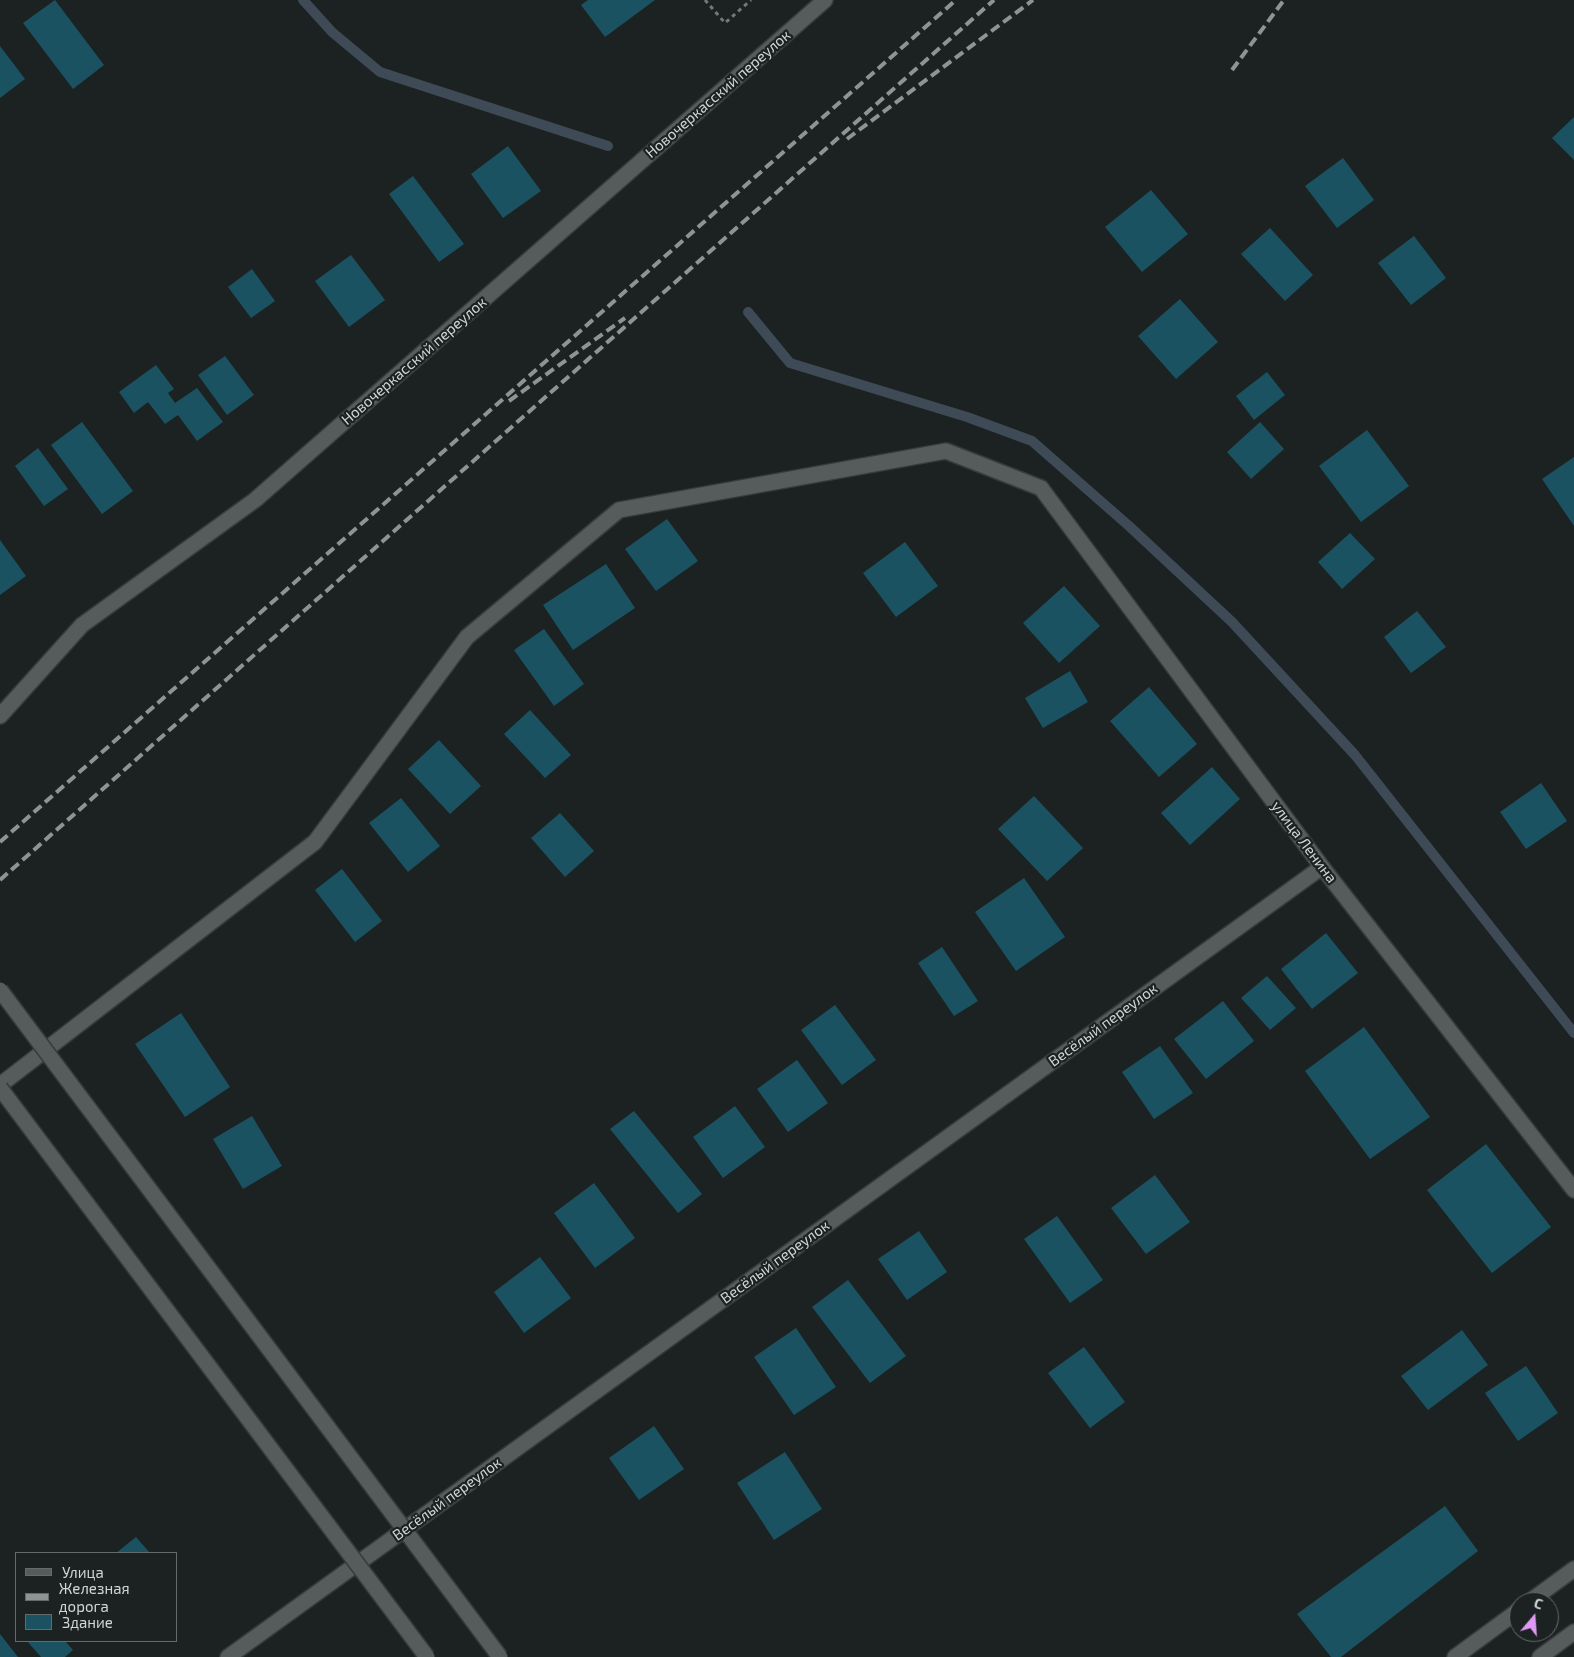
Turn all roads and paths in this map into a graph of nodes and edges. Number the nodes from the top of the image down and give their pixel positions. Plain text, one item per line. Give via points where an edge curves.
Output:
1 (705, 0) edge
2 (751, 0) edge
3 (826, 0) edge
4 (0, 716) edge
5 (1322, 867) junction
6 (0, 990) edge
7 (0, 1086) edge
8 (1574, 1190) edge
9 (1574, 1569) edge
10 (1543, 1592) edge
11 (1509, 1617) edge
12 (1574, 1632) edge
13 (228, 1657) edge
14 (427, 1657) edge
15 (500, 1657) edge
16 (1455, 1657) edge
17 (1540, 1657) edge

1 - 2 path via 725,23
3 - 4 main road, Новочеркасский переулок via 255,500 82,625
5 - 7 main road, улица Ленина via 1041,488 946,451 619,510 467,636 315,842
5 - 8 main road, улица Ленина
5 - 13 main road, Весёлый переулок
6 - 15 main road, bridge
7 - 14 main road, bridge
9 - 10 main road
11 - 16 main road
12 - 17 main road

